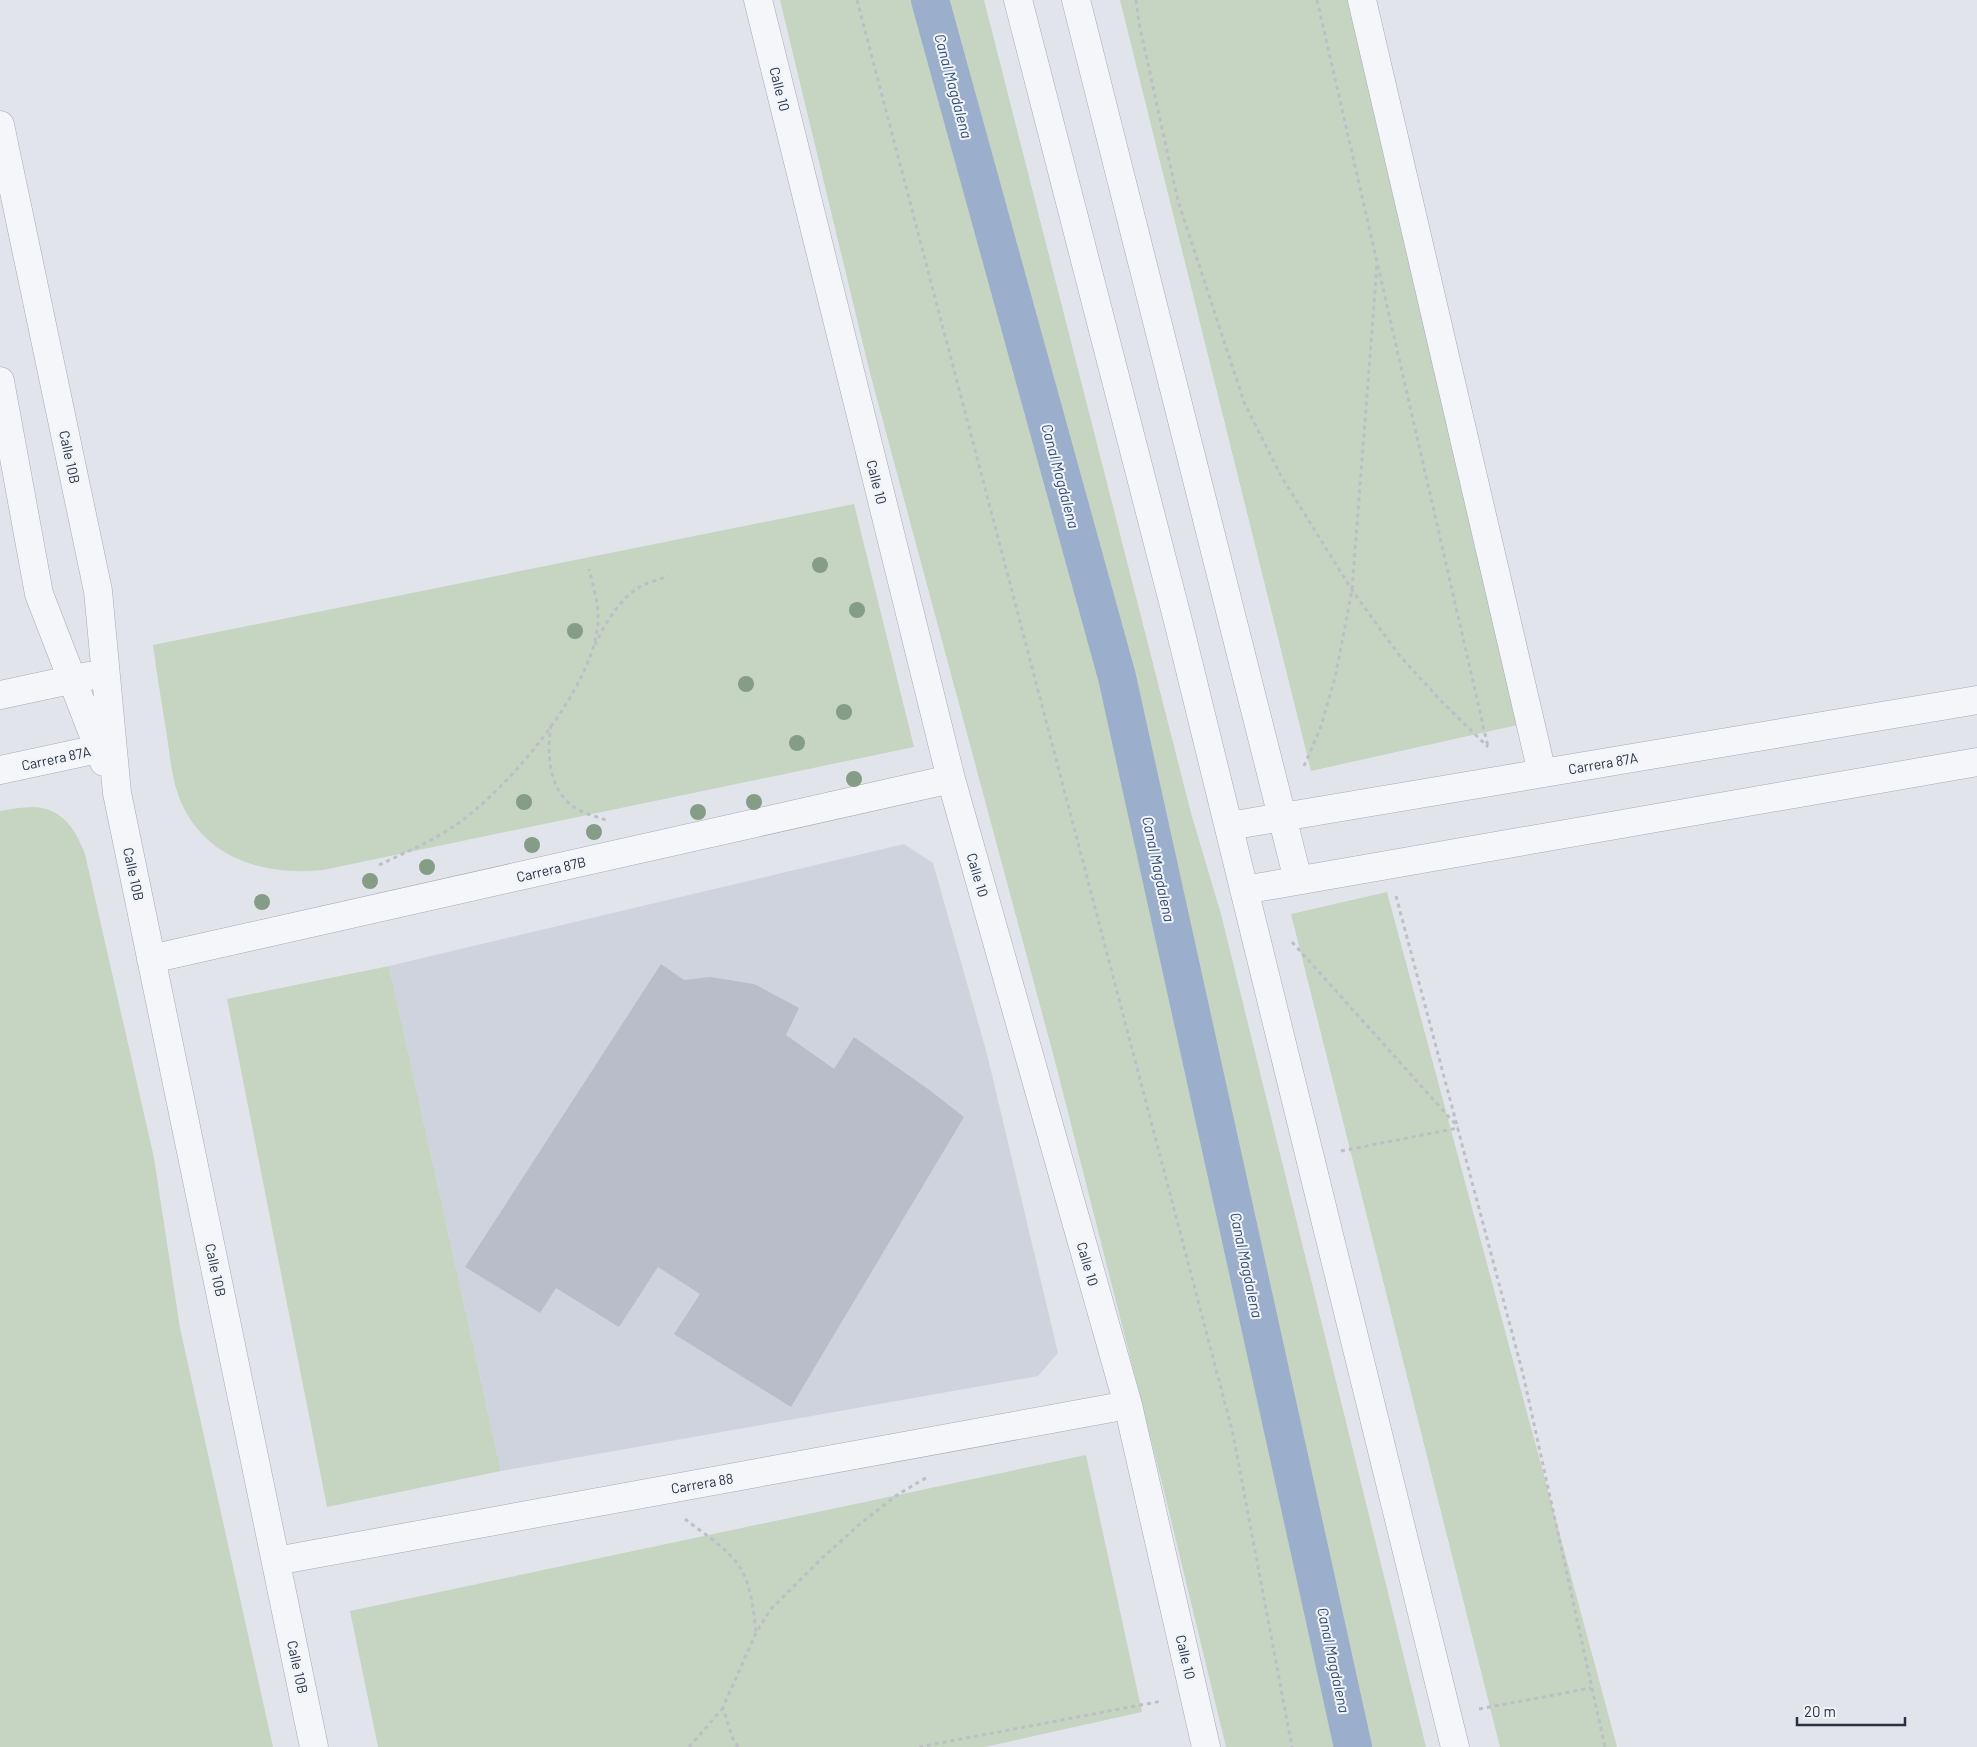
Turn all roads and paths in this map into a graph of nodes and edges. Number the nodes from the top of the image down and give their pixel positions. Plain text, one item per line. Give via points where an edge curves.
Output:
1 (758, 0) edge
2 (857, 0) edge
3 (1018, 0) edge
4 (1076, 0) edge
5 (1136, 0) edge
6 (1317, 0) edge
7 (1362, 0) edge
8 (0, 124) edge
9 (1378, 260) junction
10 (0, 381) edge
11 (589, 569) dead end
12 (668, 576) dead end
13 (1352, 590) junction
14 (591, 652) junction
15 (106, 672) junction
16 (73, 679) junction
17 (0, 696) edge
18 (1977, 700) edge
19 (551, 725) junction
20 (1488, 747) junction
21 (106, 748) junction
22 (1977, 762) edge
23 (0, 770) edge
24 (1542, 773) junction
25 (951, 779) junction
26 (1495, 782) junction
27 (1283, 817) junction
28 (606, 820) dead end
29 (1229, 826) junction
30 (1387, 864) junction
31 (379, 866) dead end
32 (1298, 880) junction
33 (1244, 890) junction
34 (1290, 940) dead end
35 (151, 959) junction
36 (1458, 1128) junction
37 (1310, 1157) junction
38 (1128, 1405) junction
39 (930, 1476) dead end
40 (651, 1492) junction
41 (276, 1561) junction
42 (756, 1633) junction
43 (1592, 1688) junction
44 (1194, 1695) junction
45 (723, 1707) junction
46 (1448, 1715) junction
47 (314, 1747) edge
48 (689, 1747) edge
49 (738, 1747) edge
50 (919, 1747) edge
51 (1206, 1747) edge
52 (1292, 1747) edge
53 (1456, 1747) edge
54 (1605, 1747) edge

1 - 25 street, Calle 10
2 - 52 path via 1234,1434
3 - 29 street
4 - 27 street
5 - 13 path via 1178,201 1244,402 1281,476
6 - 9 path
7 - 24 street
8 - 15 street, Calle 10B via 98,591
9 - 13 path
9 - 20 path
10 - 16 street, Calle 10B via 39,594
11 - 14 path via 598,622
12 - 14 path via 638,588 615,610
13 - 20 path via 1399,654
13 - 27 path via 1335,678 1320,729
14 - 19 path via 577,685
15 - 16 street
15 - 21 street, Calle 10B
16 - 17 street
16 - 21 street, Calle 10B
18 - 24 street, Carrera 87A
19 - 28 path via 548,762 555,784 566,800 580,811
19 - 31 path via 482,804 454,826
20 - 26 path
21 - 23 street, Carrera 87A
21 - 35 street, Calle 10B
22 - 30 street
24 - 26 street, Carrera 87A
25 - 35 street, Carrera 87B
25 - 38 street, Calle 10
26 - 27 street, Carrera 87A
27 - 29 street, Carrera 87A
27 - 32 street
29 - 33 street
30 - 32 street
30 - 36 path
32 - 33 street
33 - 37 street
34 - 36 path
35 - 41 street, Calle 10B
36 - 37 path
36 - 43 path via 1522,1374
37 - 46 street
38 - 40 street, Carrera 88
38 - 44 street, Calle 10
39 - 42 path via 897,1495 861,1523 770,1610
40 - 41 street, Carrera 88
40 - 42 path via 732,1556 746,1580 752,1599
41 - 47 street, Calle 10B
42 - 45 path
43 - 46 path
43 - 54 path
44 - 50 path
44 - 51 street, Calle 10
45 - 48 path
45 - 49 path
46 - 53 street

